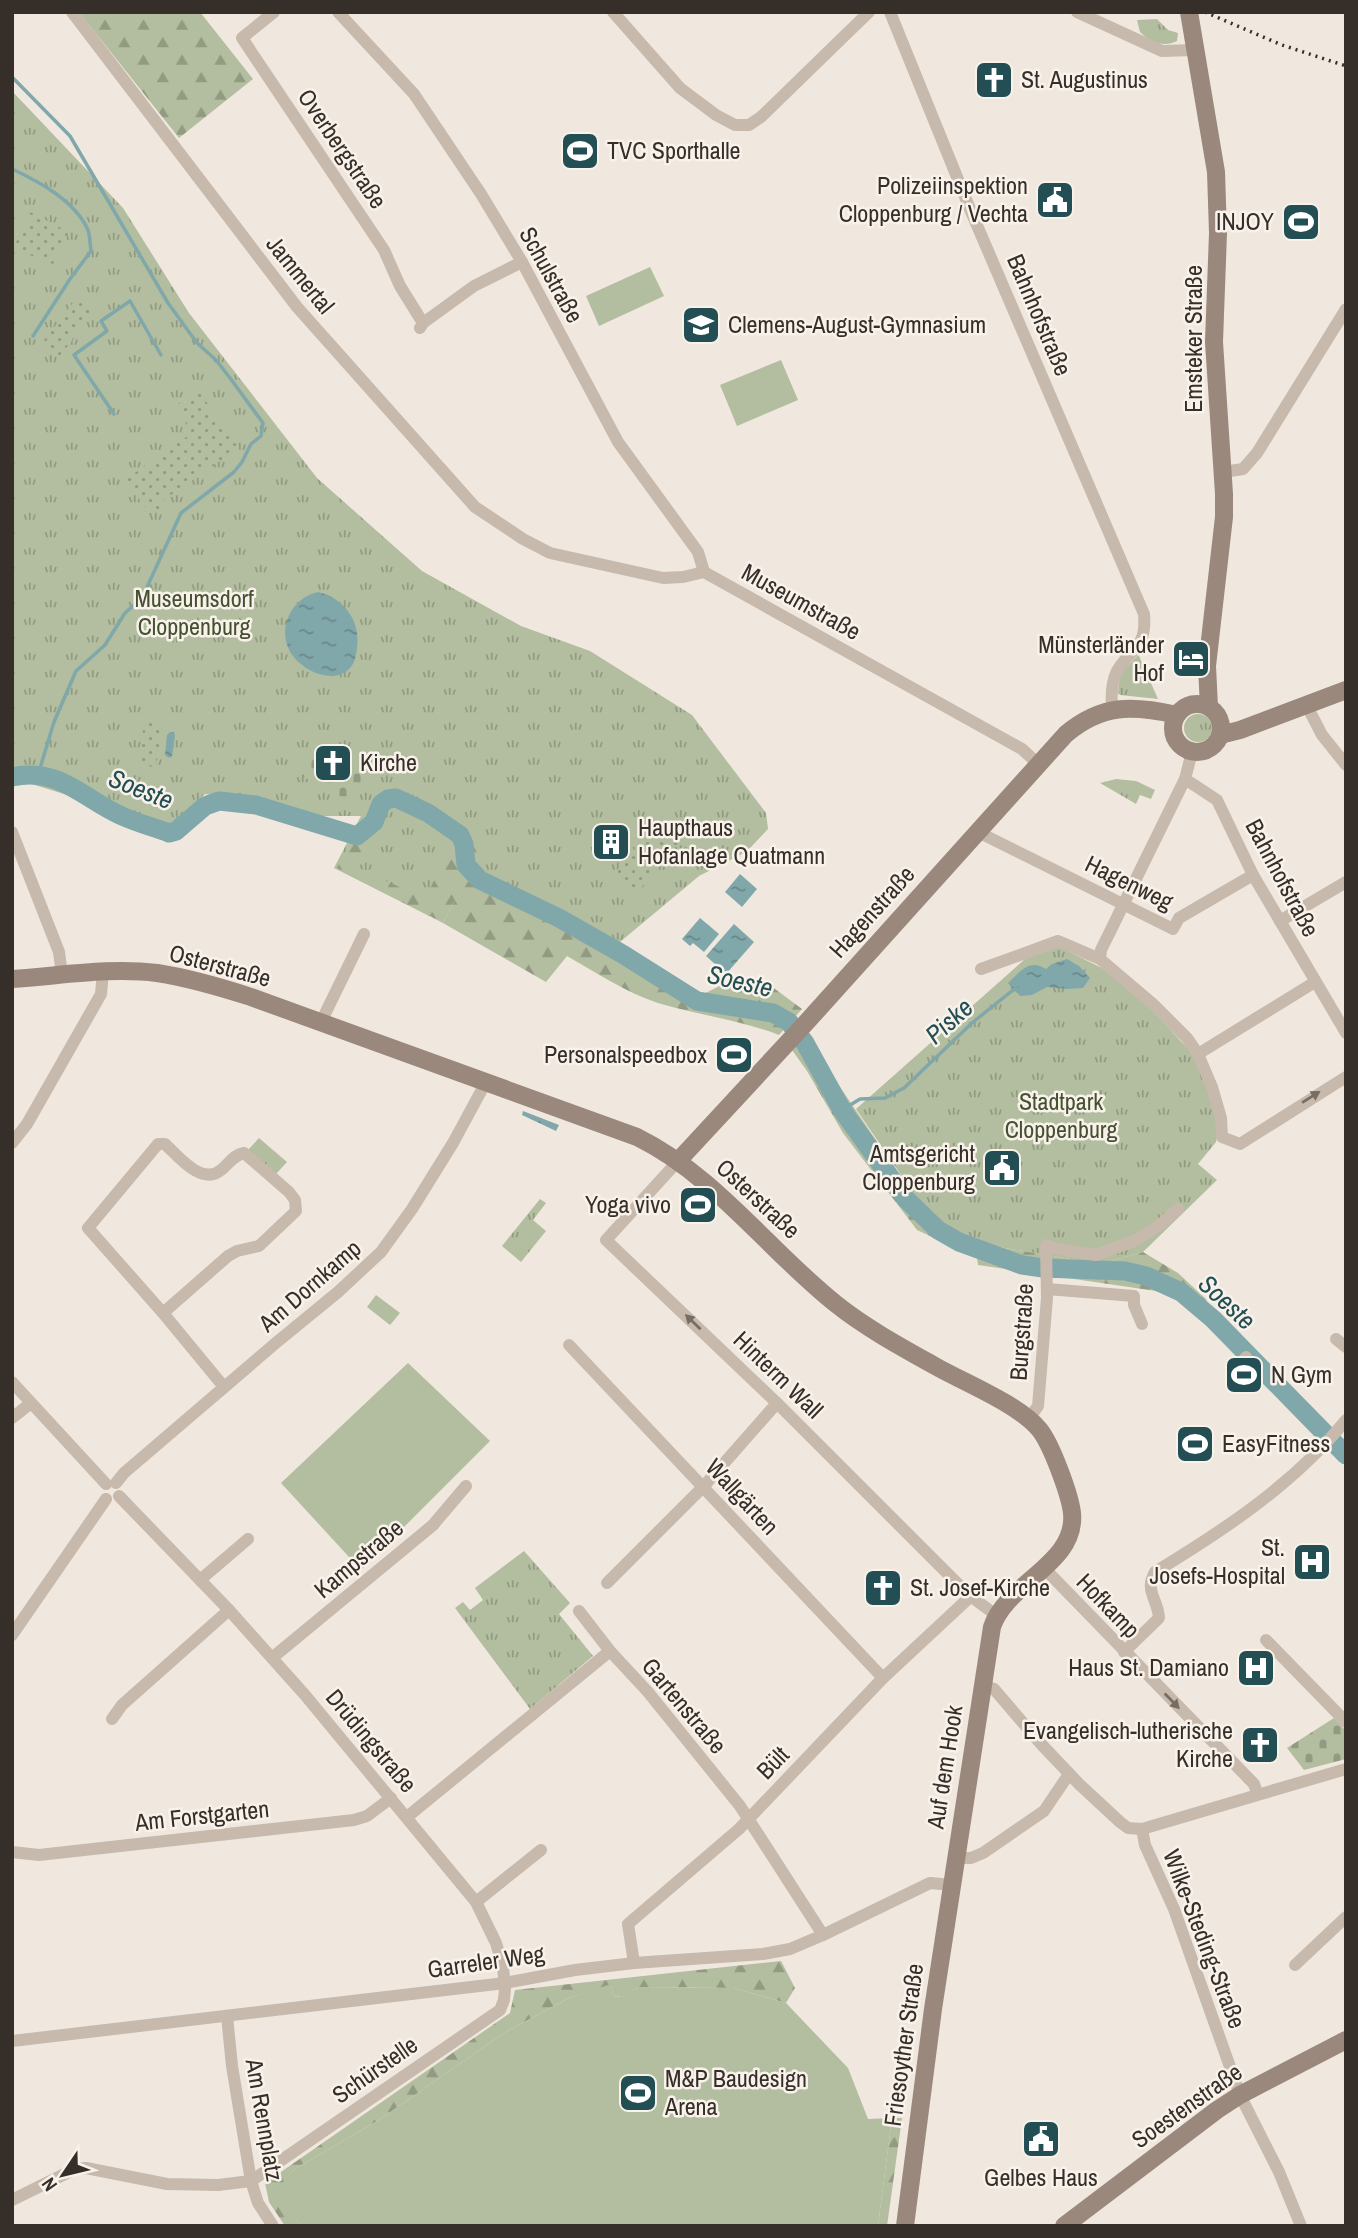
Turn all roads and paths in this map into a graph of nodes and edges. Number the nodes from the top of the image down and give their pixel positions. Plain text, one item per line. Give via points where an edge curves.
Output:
1 (72, 12) edge
2 (274, 12) edge
3 (338, 12) edge
4 (613, 12) edge
5 (869, 12) edge
6 (890, 12) edge
7 (1077, 12) edge
8 (1189, 12) edge
9 (1194, 50) junction
10 (522, 262) junction
11 (1346, 309) edge
12 (1223, 472) junction
13 (523, 539) joint
14 (704, 572) junction
15 (1346, 690) edge
16 (1306, 704) junction
17 (1201, 706) junction
18 (1121, 709) junction
19 (1175, 721) junction
20 (1221, 729) junction
21 (1192, 752) junction
22 (1038, 764) junction
23 (1346, 765) edge
24 (1185, 779) junction
25 (12, 832) edge
26 (978, 832) junction
27 (1253, 875) junction
28 (1346, 882) edge
29 (1123, 904) junction
30 (1280, 921) junction
31 (365, 934) dead end
32 (1100, 959) junction
33 (981, 969) dead end
34 (103, 972) junction
35 (62, 975) junction
36 (12, 979) edge
37 (1315, 982) junction
38 (321, 1022) junction
39 (1346, 1033) edge
40 (1198, 1054) junction
41 (1346, 1077) edge
42 (486, 1082) junction
43 (13, 1140) edge
44 (678, 1161) junction
45 (1178, 1209) dead end
46 (1047, 1285) junction
47 (163, 1313) junction
48 (1142, 1324) dead end
49 (569, 1345) dead end
50 (12, 1382) edge
51 (225, 1387) junction
52 (31, 1402) junction
53 (777, 1404) junction
54 (12, 1418) edge
55 (1028, 1420) junction
56 (1342, 1425) edge
57 (466, 1486) dead end
58 (704, 1486) junction
59 (112, 1491) junction
60 (248, 1539) dead end
61 (1044, 1569) junction
62 (200, 1580) junction
63 (607, 1583) dead end
64 (971, 1596) junction
65 (229, 1610) junction
66 (579, 1611) dead end
67 (996, 1615) junction
68 (12, 1635) edge
69 (1266, 1640) dead end
70 (610, 1651) junction
71 (1124, 1653) junction
72 (272, 1658) junction
73 (883, 1678) junction
74 (982, 1685) junction
75 (112, 1719) dead end
76 (1346, 1722) edge
77 (1346, 1769) edge
78 (1069, 1774) junction
79 (1257, 1793) junction
80 (391, 1798) junction
81 (407, 1817) junction
82 (749, 1819) junction
83 (1142, 1829) junction
84 (541, 1850) dead end
85 (12, 1852) edge
86 (954, 1871) junction
87 (476, 1902) junction
88 (1346, 1917) edge
89 (823, 1935) junction
90 (634, 1964) junction
91 (1295, 1965) dead end
92 (505, 1983) junction
93 (227, 2016) junction
94 (1346, 2040) edge
95 (12, 2041) edge
96 (1240, 2095) junction
97 (251, 2181) junction
98 (12, 2200) edge
99 (272, 2226) edge
100 (905, 2226) edge
101 (1064, 2226) edge
102 (1301, 2226) edge

1 - 13 street, Jammertal via 297,307 475,507
2 - 10 street, Overbergstraße via 242,38 384,250 421,325 474,286
3 - 10 street, Schulstraße via 414,94
4 - 5 street via 680,88 716,115 735,125 749,125
6 - 18 street, Bahnhofstraße via 1144,614 1144,635 1113,680
7 - 9 street via 1162,51
8 - 9 street, Emsteker Straße
9 - 12 street, Emsteker Straße via 1216,172 1214,342
10 - 14 street, Schulstraße via 618,442 698,552
11 - 12 street via 1257,453 1243,469
12 - 17 street, Emsteker Straße via 1224,517
13 - 14 street, Museumstraße via 550,553 663,578
14 - 22 street, Museumstraße via 1022,749
15 - 16 street
16 - 20 street via 1255,723
16 - 23 street
17 - 19 street via 1185,708
17 - 20 street via 1215,712
18 - 19 street, Hagenstraße via 1159,711
18 - 22 street, Hagenstraße via 1094,715 1076,726
19 - 21 street via 1176,738
20 - 21 street via 1211,748
21 - 24 street
22 - 26 street, Hagenstraße
24 - 27 street, Bahnhofstraße via 1217,800
24 - 29 street
25 - 35 street via 59,953
26 - 29 street, Hagenweg
26 - 44 street, Hagenstraße
27 - 29 street, Hagenweg via 1179,918 1174,929
27 - 30 street, Bahnhofstraße
28 - 30 street
29 - 32 street
30 - 37 street, Bahnhofstraße
31 - 38 street
32 - 33 street via 1058,941
32 - 40 street via 1174,1024
34 - 35 street, Osterstraße
34 - 38 street, Osterstraße via 196,980
34 - 43 street via 100,994 49,1087
35 - 36 street, Osterstraße
37 - 39 street, Bahnhofstraße
37 - 40 street
38 - 42 street, Osterstraße
40 -> 41 street via 1217,1101 1222,1137 1240,1144
42 - 44 street, Osterstraße via 617,1128
42 - 51 street, Am Dornkamp via 453,1143 381,1252
53 -> 44 street, Hinterm Wall via 606,1240
44 - 55 street, Osterstraße via 842,1309
45 - 46 street, Burgstraße via 1134,1241 1096,1255 1046,1245
46 - 48 street via 1134,1296
46 - 55 street, Burgstraße via 1038,1406
47 - 47 street via 229,1256 259,1245 296,1211 289,1192 244,1153 213,1176 195,1170 158,1144 88,1228
47 - 51 street
49 - 58 street, Wallgärten
50 - 52 street, Drüdingstraße
51 - 59 street, Am Dornkamp via 124,1473
52 - 54 street
52 - 59 street, Drüdingstraße
53 - 58 street
53 - 64 street, Hinterm Wall
55 - 61 street, Osterstraße via 1049,1447 1072,1523 1063,1547
56 - 71 street via 1276,1490 1155,1572 1150,1588 1158,1618
57 - 72 street, Kampstraße via 433,1525
58 - 63 street
58 - 73 street, Wallgärten
59 - 62 street, Drüdingstraße
59 - 68 street, Am Dornkamp
60 - 62 street
61 - 67 street
61 - 71 street, Hofkamp
62 - 65 street, Drüdingstraße
64 - 67 street, Hinterm Wall
64 - 73 street, Bült
65 - 72 street, Drüdingstraße
65 - 75 street
66 - 70 street, Gartenstraße
67 - 74 street, Auf dem Hook
69 - 76 street
70 - 81 street
70 - 82 street, Gartenstraße
71 -> 79 street, Hofkamp via 1254,1784
72 - 80 street, Drüdingstraße
73 - 82 street, Bült
74 - 78 street, Auf dem Hook via 994,1689
74 - 86 street, Auf dem Hook
77 - 79 street
78 - 83 street, Wilke-Steding-Straße via 1120,1822
78 - 86 street, Auf dem Hook via 1044,1811
79 - 83 street
80 - 81 street, Drüdingstraße
80 - 85 street, Am Forstgarten via 367,1816 354,1819 39,1855
81 - 87 street, Drüdingstraße
82 - 89 street, Gartenstraße
82 - 90 street, Bült via 628,1924
83 - 96 street, Wilke-Steding-Straße
84 - 87 street
86 - 89 street, Garreler Weg
86 - 100 street, Friesoyther Straße
87 - 92 street, Drüdingstraße via 496,1943
88 - 91 street
89 - 90 street, Garreler Weg via 763,1954
90 - 92 street, Garreler Weg
92 - 93 street, Garreler Weg
92 - 97 street, Schürstelle via 500,2010
93 - 95 street, Garreler Weg
93 - 97 street, Am Rennplatz
94 - 96 street, Soestenstraße
96 - 101 street, Soestenstraße
96 - 102 street, Wilke-Steding-Straße
97 - 98 street via 167,2184 86,2168
97 - 99 street, Am Rennplatz

